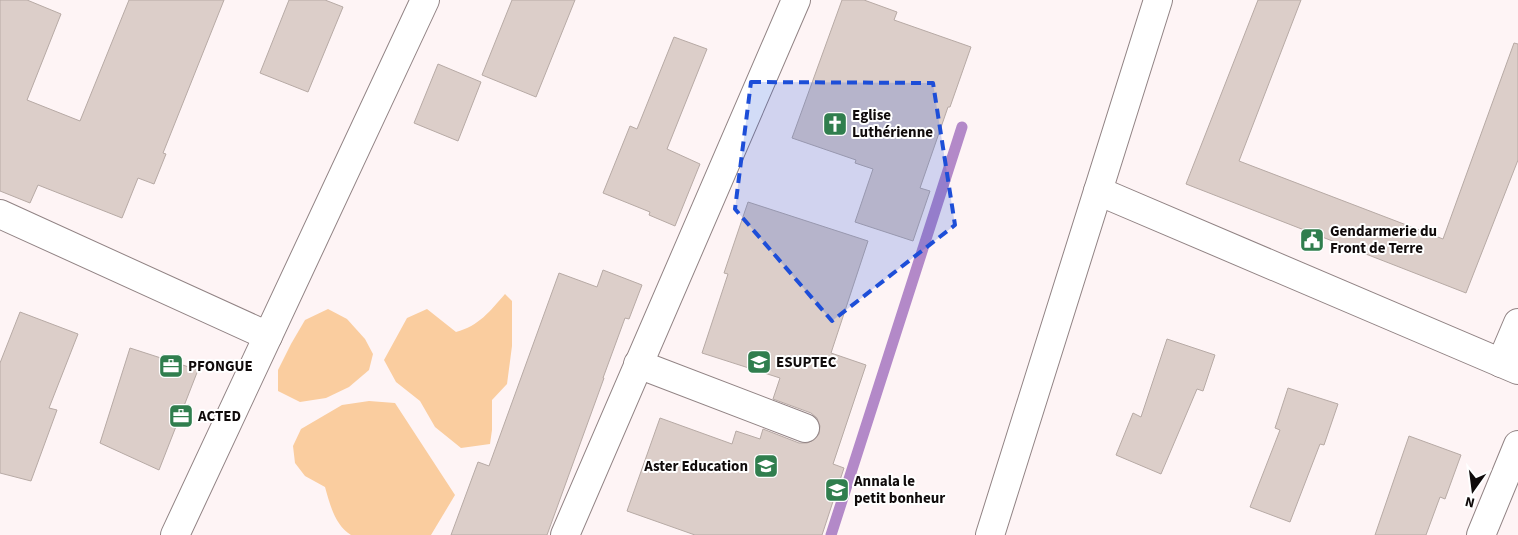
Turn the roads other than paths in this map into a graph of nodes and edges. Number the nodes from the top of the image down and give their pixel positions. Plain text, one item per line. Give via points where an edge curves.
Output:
1 (425, 0) edge
2 (796, 0) edge
3 (1158, 0) edge
4 (1098, 191) junction
5 (0, 214) edge
6 (1518, 322) edge
7 (268, 336) junction
8 (638, 364) junction
9 (1510, 366) edge
10 (805, 428) dead end
11 (1518, 445) edge
12 (175, 535) edge
13 (565, 535) edge
14 (990, 535) edge
15 (1481, 535) edge

1 - 7 street
2 - 8 street
3 - 4 street
4 - 9 street
4 - 14 street
5 - 7 street
6 - 9 street
7 - 12 street
8 - 10 street
8 - 13 street
11 - 15 street

